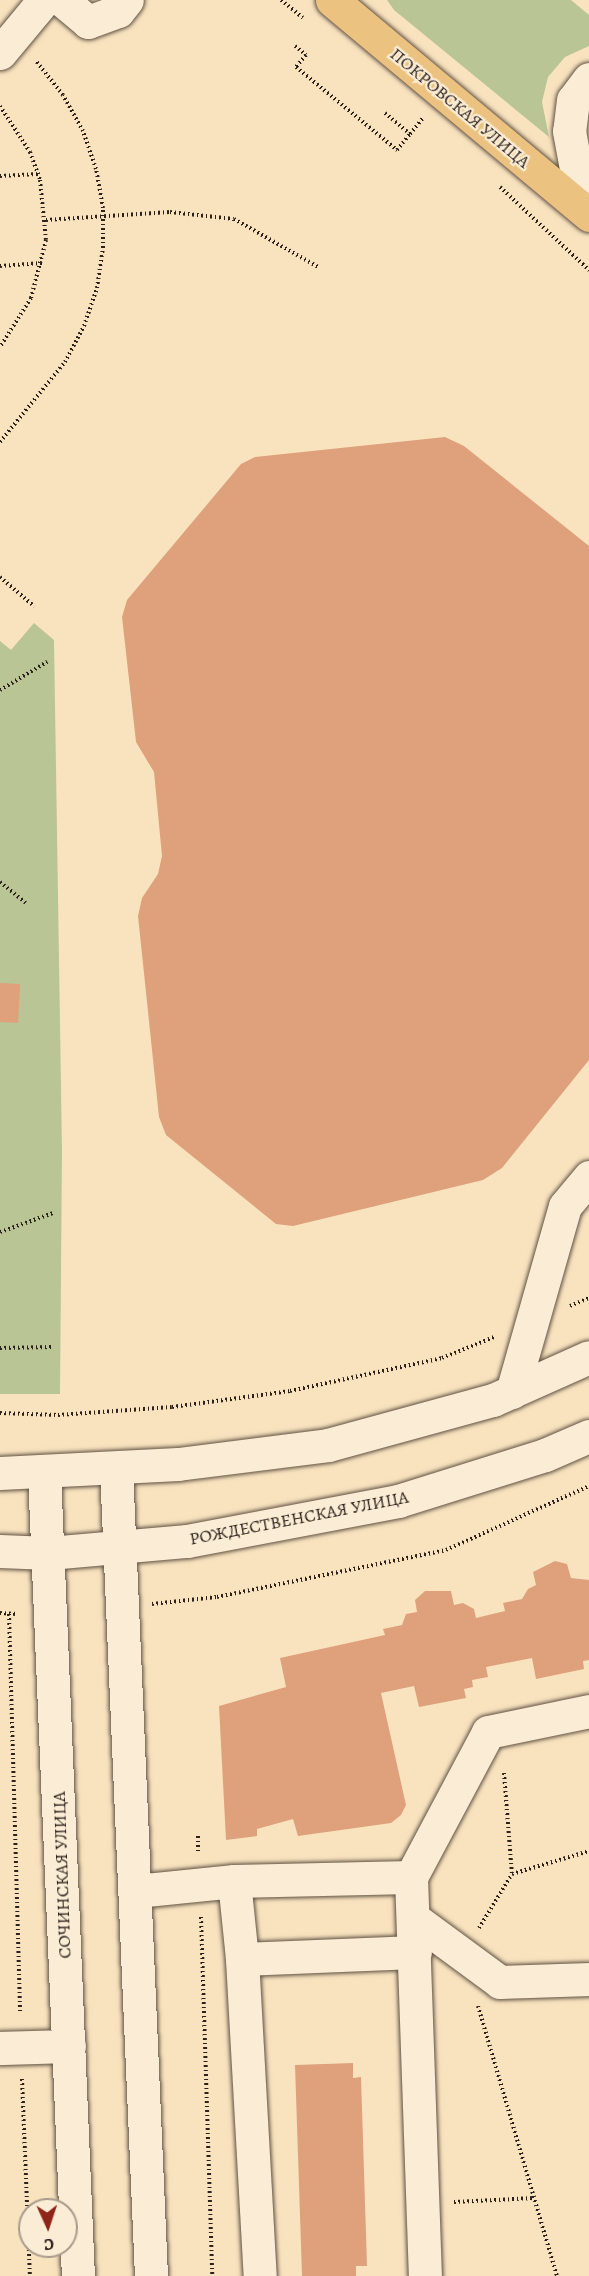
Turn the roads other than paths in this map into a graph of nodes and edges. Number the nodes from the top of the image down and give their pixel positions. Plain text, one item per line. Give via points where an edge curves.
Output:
1 (44, 0) edge
2 (62, 0) edge
3 (127, 0) edge
4 (332, 0) edge
5 (6, 46) edge
6 (589, 79) edge
7 (589, 202) edge
8 (589, 215) edge
9 (589, 1177) edge
10 (589, 1357) edge
11 (512, 1392) junction
12 (589, 1436) edge
13 (116, 1468) junction
14 (0, 1473) edge
15 (44, 1473) junction
16 (121, 1546) junction
17 (0, 1551) edge
18 (49, 1553) junction
19 (589, 1712) edge
20 (411, 1877) junction
21 (234, 1881) junction
22 (136, 1891) junction
23 (413, 1918) junction
24 (415, 1952) junction
25 (242, 1959) junction
26 (589, 1978) edge
27 (69, 2046) junction
28 (11, 2048) edge
29 (78, 2276) edge
30 (152, 2276) edge
31 (260, 2276) edge
32 (425, 2276) edge

1 - 5 street
2 - 3 street via 88,22 118,11
4 - 8 main road, ПОКРОВСКАЯ УЛИЦА
6 - 7 street via 573,100 569,131 576,174
9 - 11 street via 565,1206
10 - 11 street
11 - 13 street via 328,1445
12 - 16 street, РОЖДЕСТВЕНСКАЯ УЛИЦА via 545,1455 398,1501 187,1541
13 - 15 street
13 - 16 street
14 - 15 street
15 - 18 street, СОЧИНСКАЯ УЛИЦА
16 - 18 street, РОЖДЕСТВЕНСКАЯ УЛИЦА
16 - 22 street
17 - 18 street, РОЖДЕСТВЕНСКАЯ УЛИЦА
18 - 27 street, СОЧИНСКАЯ УЛИЦА
19 - 20 street via 488,1732
20 - 21 street
20 - 23 street
21 - 22 street
21 - 25 street
22 - 30 street
23 - 24 street
23 - 26 street via 500,1982
24 - 25 street
24 - 32 street
25 - 31 street
27 - 28 street
27 - 29 street, СОЧИНСКАЯ УЛИЦА

